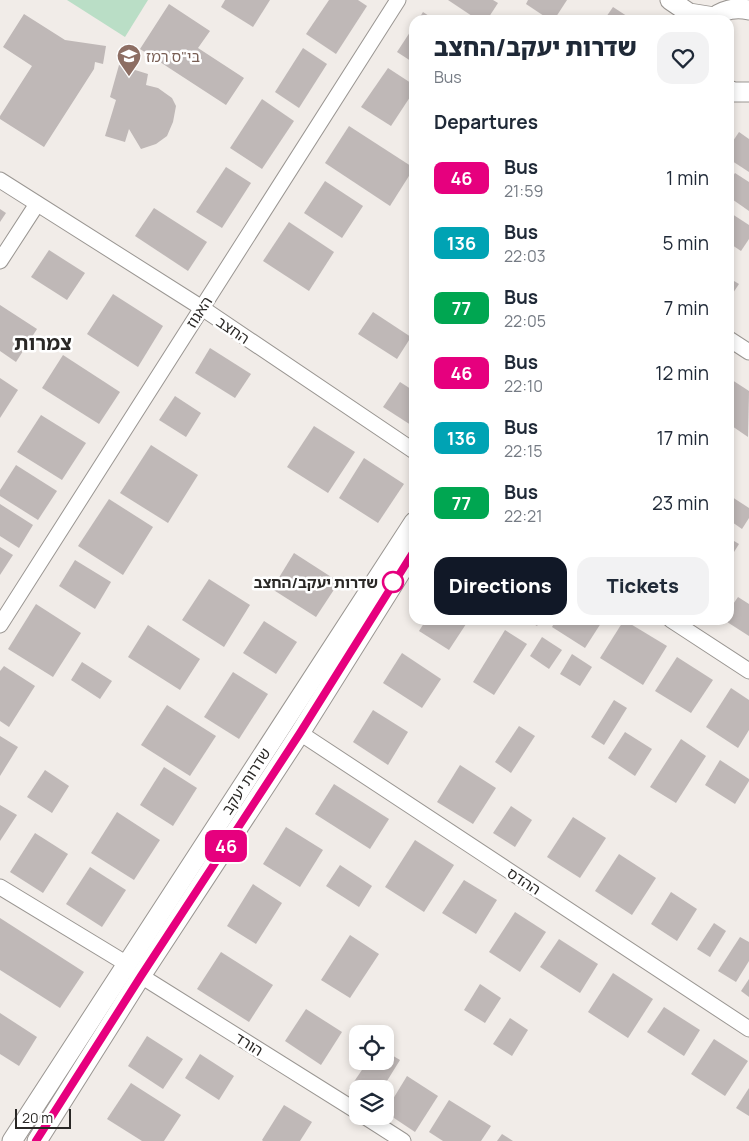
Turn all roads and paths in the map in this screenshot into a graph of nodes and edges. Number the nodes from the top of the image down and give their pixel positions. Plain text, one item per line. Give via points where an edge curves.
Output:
1 (398, 0) edge
2 (670, 0) edge
3 (749, 10) edge
4 (689, 15) edge
5 (718, 15) edge
6 (0, 180) edge
7 (37, 204) junction
8 (0, 261) edge
9 (202, 308) junction
10 (734, 342) edge
11 (749, 352) edge
12 (409, 448) edge
13 (409, 530) edge
14 (409, 559) edge
15 (0, 625) edge
16 (679, 625) edge
17 (749, 671) edge
18 (300, 733) junction
19 (0, 886) edge
20 (134, 970) junction
21 (749, 1029) edge
22 (349, 1106) edge
23 (378, 1125) edge
24 (12, 1141) edge
25 (36, 1141) edge
26 (403, 1141) edge

1 - 9 street, האגוז
2 - 4 street
3 - 5 street via 726,10
6 - 7 street, החצב
7 - 8 street
7 - 9 street, החצב
9 - 12 street, החצב
9 - 15 street, האגוז
10 - 11 street
13 - 20 street, שדרות יעקב
14 - 18 street, שדרות יעקב
16 - 17 street
18 - 20 street, שדרות יעקב
18 - 21 street, ההדס
19 - 20 street, הורד
20 - 22 street, הורד
20 - 24 street, שדרות יעקב
20 - 25 street, שדרות יעקב
23 - 26 street

